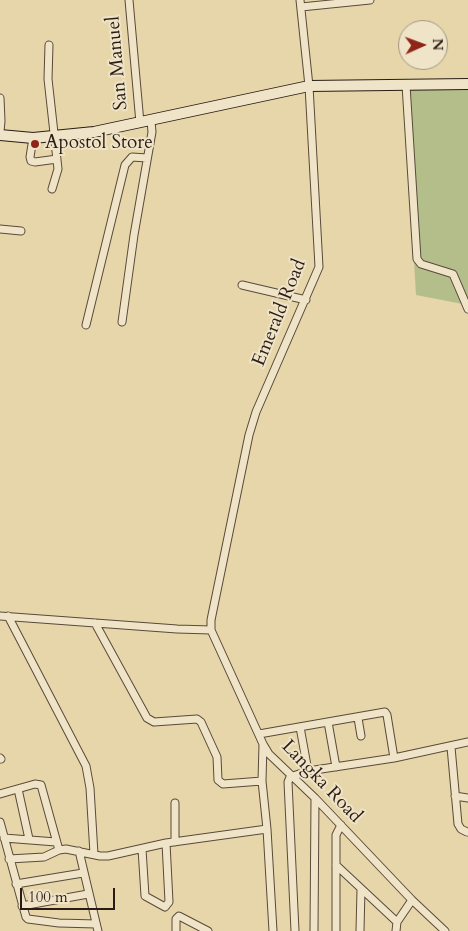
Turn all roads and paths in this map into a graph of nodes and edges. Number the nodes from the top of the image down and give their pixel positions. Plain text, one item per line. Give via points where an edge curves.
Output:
1 (129, 0) edge
2 (370, 0) edge
3 (339, 2) edge
4 (300, 4) edge
5 (49, 45) dead end
6 (468, 84) edge
7 (406, 85) junction
8 (309, 86) junction
9 (0, 98) edge
10 (145, 122) junction
11 (0, 133) edge
12 (54, 136) junction
13 (33, 138) junction
14 (147, 158) junction
15 (57, 159) junction
16 (52, 189) dead end
17 (0, 228) edge
18 (21, 231) dead end
19 (242, 285) dead end
20 (306, 300) junction
21 (468, 309) edge
22 (122, 322) dead end
23 (86, 324) dead end
24 (0, 616) edge
25 (8, 616) junction
26 (96, 623) junction
27 (211, 630) junction
28 (358, 718) junction
29 (328, 722) junction
30 (300, 727) junction
31 (259, 734) junction
32 (361, 736) dead end
33 (468, 742) edge
34 (263, 744) junction
35 (451, 747) junction
36 (394, 758) junction
37 (336, 767) junction
38 (308, 771) junction
39 (292, 776) junction
40 (262, 780) junction
41 (18, 789) junction
42 (0, 794) edge
43 (455, 796) junction
44 (315, 798) junction
45 (468, 798) edge
46 (174, 803) dead end
47 (0, 822) edge
48 (341, 825) junction
49 (267, 829) junction
50 (468, 832) edge
51 (4, 838) junction
52 (29, 839) junction
53 (56, 842) junction
54 (175, 842) junction
55 (166, 844) junction
56 (142, 849) junction
57 (59, 850) junction
58 (79, 851) junction
59 (94, 854) junction
60 (9, 859) junction
61 (336, 865) junction
62 (83, 873) junction
63 (16, 884) junction
64 (361, 889) junction
65 (88, 894) junction
66 (412, 900) junction
67 (22, 906) junction
68 (397, 922) junction
69 (97, 928) edge
70 (176, 931) edge
71 (208, 931) edge
72 (273, 931) edge
73 (295, 931) edge
74 (314, 931) edge
75 (336, 931) edge
76 (360, 931) edge
77 (396, 931) edge
78 (445, 931) edge

1 - 10 street, San Manuel
2 - 3 street
3 - 4 street
4 - 8 street, Emerald Road
5 - 12 street via 48,79
6 - 7 street
7 - 8 street
7 - 21 street via 417,259 421,264 453,274
8 - 10 street
8 - 20 street, Emerald Road via 320,262
9 - 11 street
10 - 12 street
10 - 14 street, San Manuel via 152,132
11 - 13 street
12 - 13 street
12 - 15 street
13 - 15 street via 31,161
14 - 22 street, San Manuel
14 - 23 street via 132,157 125,165
15 - 16 street via 58,173
17 - 18 street
19 - 20 street
20 - 27 street, Emerald Road via 249,435
24 - 25 street
25 - 26 street
25 - 59 street via 86,766
26 - 27 street
26 - 40 street via 147,718 154,722 197,719 217,757 218,780 223,784
27 - 31 street, Langka Road
28 - 29 street
28 - 32 street
28 - 36 street via 386,713
29 - 30 street
29 - 37 street
30 - 31 street
30 - 38 street
31 - 34 street, Langka Road
33 - 35 street
34 - 39 street, Langka Road
34 - 40 street
35 - 36 street
35 - 43 street
36 - 37 street
37 - 38 street
38 - 39 street
39 - 44 street, Langka Road
39 - 73 street via 288,782
40 - 49 street
41 - 42 street
41 - 52 street
41 - 53 street via 41,785
43 - 45 street
43 - 50 street via 459,826
44 - 48 street, Langka Road
44 - 74 street
46 - 54 street
47 - 51 street
48 - 61 street via 337,832
48 - 66 street, Langka Road
49 - 54 street
49 - 72 street
51 - 52 street
51 - 60 street
52 - 53 street
53 - 57 street
54 - 55 street
55 - 56 street
55 - 56 street via 169,902 165,906 145,896
56 - 59 street via 108,856
57 - 58 street
57 - 60 street via 44,857
58 - 59 street
58 - 62 street
60 - 63 street
61 - 64 street
61 - 75 street
62 - 63 street
62 - 65 street
63 - 67 street
64 - 68 street
64 - 76 street
65 - 67 street
65 - 69 street
66 - 68 street
66 - 78 street, Langka Road
67 - 69 street via 28,919
68 - 77 street
70 - 71 street via 176,918 179,916

